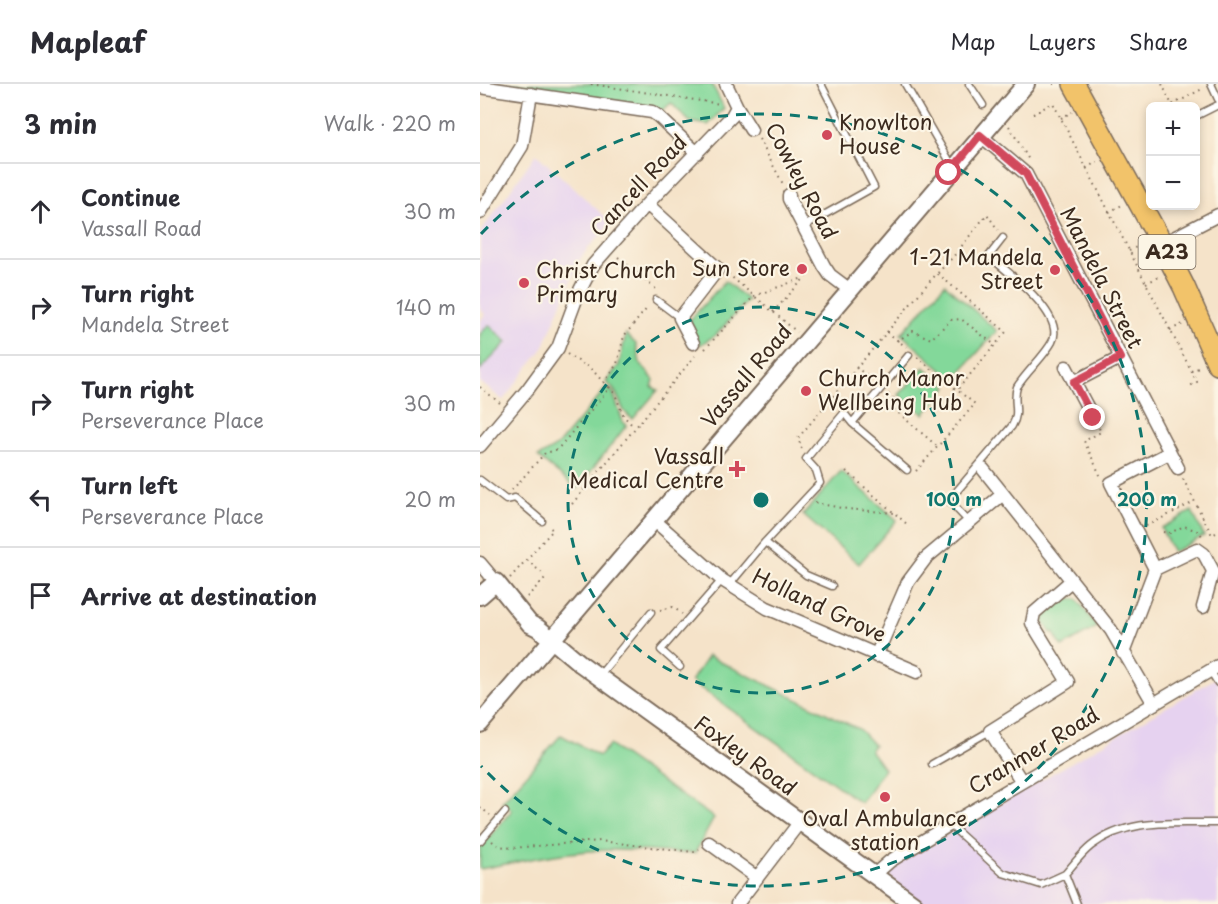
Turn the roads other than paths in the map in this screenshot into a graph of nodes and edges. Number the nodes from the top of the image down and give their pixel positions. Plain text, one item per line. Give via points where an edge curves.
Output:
1 (726, 84) edge
2 (821, 84) edge
3 (905, 84) edge
4 (969, 84) edge
5 (1026, 84) edge
6 (1074, 84) edge
7 (1212, 84) edge
8 (480, 87) edge
9 (531, 94) junction
10 (1218, 99) edge
11 (983, 105) dead end
12 (1218, 105) edge
13 (737, 107) junction
14 (1200, 114) edge
15 (752, 130) road end
16 (980, 135) junction
17 (697, 153) junction
18 (954, 168) junction
19 (789, 195) road end
20 (647, 204) junction
21 (480, 213) edge
22 (1218, 215) edge
23 (803, 226) junction
24 (1004, 238) road end
25 (1154, 243) junction
26 (850, 290) junction
27 (656, 300) road end
28 (680, 318) junction
29 (693, 343) dead end
30 (909, 352) road end
31 (1120, 358) junction
32 (1210, 365) edge
33 (1066, 367) dead end
34 (1074, 382) junction
35 (1093, 418) road end
36 (852, 423) junction
37 (480, 446) edge
38 (1169, 453) junction
39 (1178, 468) road end
40 (983, 469) dead end
41 (907, 470) road end
42 (480, 480) edge
43 (1003, 494) junction
44 (542, 521) road end
45 (655, 521) junction
46 (969, 522) junction
47 (765, 542) junction
48 (480, 563) edge
49 (1155, 569) junction
50 (502, 581) junction
51 (1071, 581) junction
52 (726, 582) junction
53 (832, 586) dead end
54 (480, 596) edge
55 (1203, 607) dead end
56 (651, 612) road end
57 (546, 635) junction
58 (1123, 653) junction
59 (876, 656) junction
60 (680, 667) dead end
61 (1215, 669) edge
62 (917, 672) dead end
63 (598, 676) junction
64 (1218, 683) edge
65 (1154, 704) junction
66 (480, 724) edge
67 (990, 731) junction
68 (932, 764) dead end
69 (1022, 782) junction
70 (505, 812) dead end
71 (799, 823) junction
72 (1218, 823) edge
73 (949, 825) junction
74 (480, 841) edge
75 (710, 843) road end
76 (1065, 874) junction
77 (874, 875) junction
78 (756, 877) junction
79 (737, 904) edge
80 (914, 904) edge
81 (1077, 904) edge

1 - 13 street, Cowley Road
2 - 23 lane via 874,187
3 - 18 lane
4 - 11 lane
5 - 16 street, Vassall Road
6 - 25 highway, A23
7 - 10 lane
8 - 9 street
9 - 17 street via 652,112
9 - 21 street via 522,146
12 - 14 lane
13 - 15 street, Cowley Road
13 - 17 street, Cancell Road
16 - 18 street, Vassall Road
16 - 31 street, Mandela Street via 1026,174
17 - 20 street, Cancell Road
18 - 26 street, Vassall Road
19 - 23 street, Cowley Road
20 - 28 street via 718,269
20 - 37 street, Cancell Road via 593,265 558,348
22 - 25 street
23 - 26 street, Cowley Road via 830,275
24 - 46 lane via 989,256 1042,305 1054,329 1054,340 1017,387 1018,412 1012,426 951,498
25 - 32 highway, A23 via 1184,287
26 - 45 street, Vassall Road
27 - 28 lane
28 - 29 street
30 - 36 lane
31 - 34 street
31 - 38 street, Mandela Street
33 - 34 street
34 - 35 street
36 - 41 lane
36 - 47 lane via 844,413 806,459 816,470 820,483
38 - 39 street, Mandela Street
38 - 49 street via 1111,483
40 - 43 street
42 - 44 lane via 504,499 515,498
43 - 46 street
43 - 51 street
45 - 52 street, Holland Grove
45 - 57 street, Vassall Road
46 - 59 street via 926,558 908,582
47 - 52 lane
47 - 53 lane via 806,574
48 - 50 street
49 - 55 street via 1197,549 1204,554 1213,571
49 - 58 street
50 - 54 street
50 - 57 street, Foxley Road via 530,624
51 - 58 street via 1111,630
51 - 67 street via 1034,613 1032,623 1068,682
52 - 59 street, Holland Grove via 767,608
52 - 60 lane via 661,650
56 - 63 lane
57 - 63 street, Foxley Road
57 - 66 street, Vassall Road
58 - 65 street
59 - 62 street, Holland Grove
61 - 64 lane
61 - 65 street, Cranmer Road
63 - 71 street, Foxley Road
65 - 69 street, Cranmer Road
67 - 68 lane
67 - 69 street
69 - 73 street, Cranmer Road
70 - 74 lane
71 - 77 street, Foxley Road
71 - 78 street
72 - 76 lane via 1139,824 1118,831 1091,846
73 - 76 lane via 1003,873 1041,885
73 - 77 street, Cranmer Road
75 - 78 street
76 - 81 lane
77 - 80 street, Foxley Road
78 - 79 street

